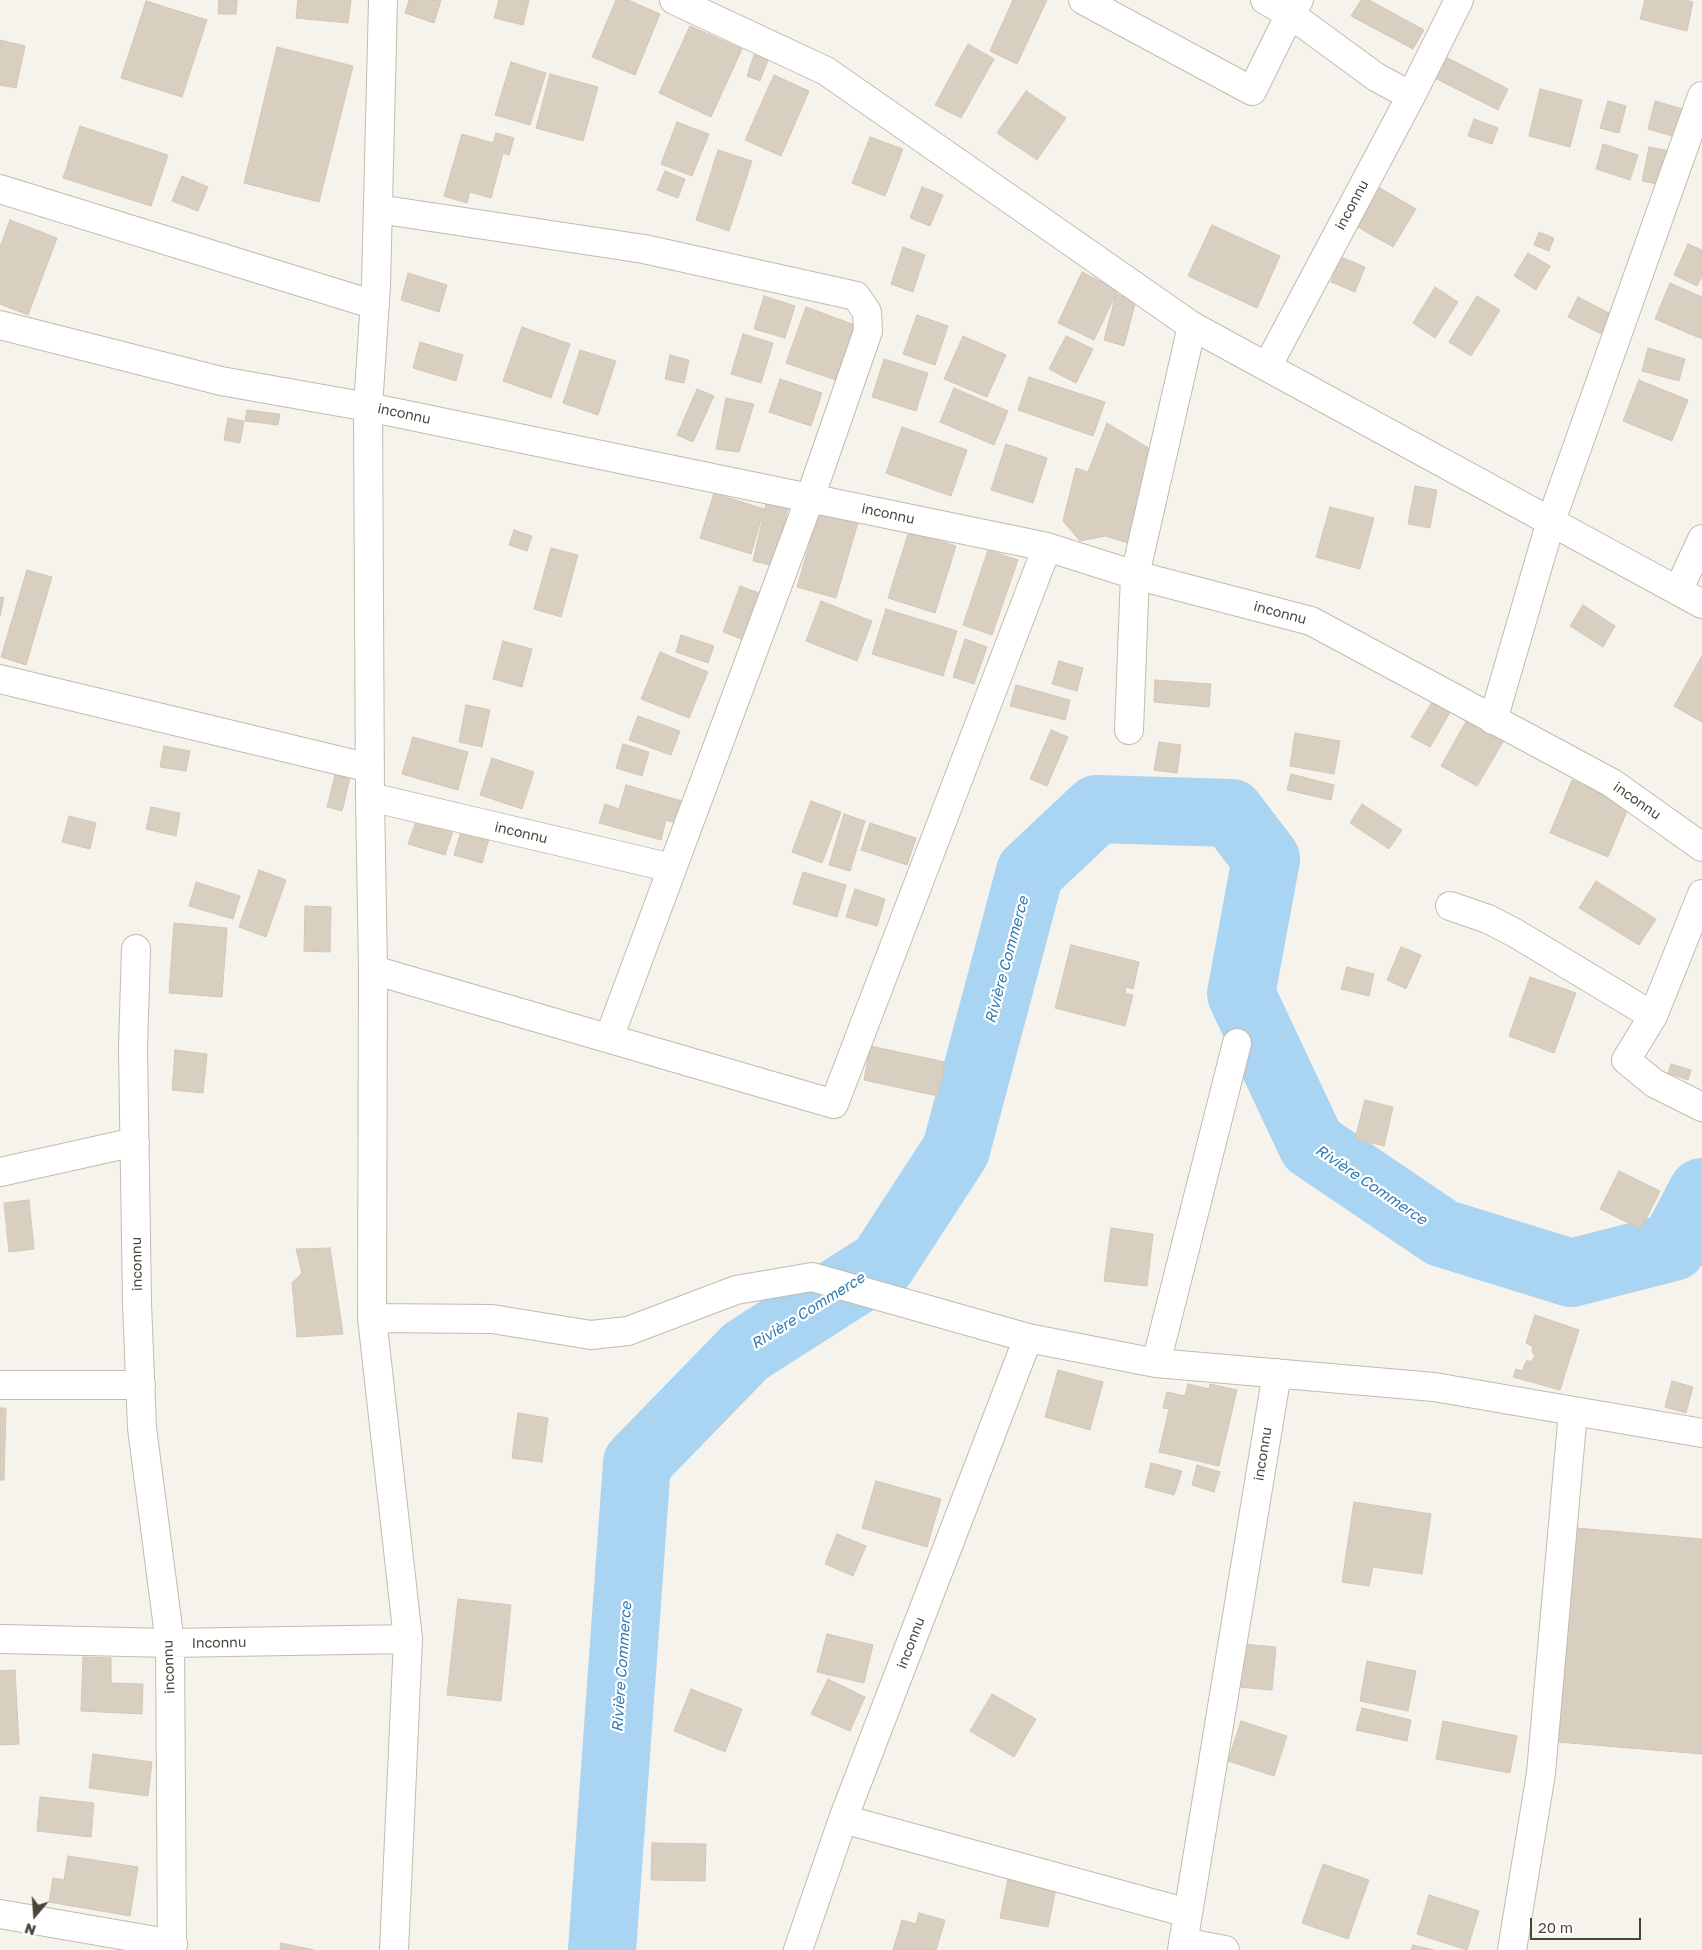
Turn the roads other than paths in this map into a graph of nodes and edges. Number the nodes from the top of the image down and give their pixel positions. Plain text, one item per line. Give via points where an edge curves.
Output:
1 (384, 0) edge
2 (674, 0) edge
3 (1083, 0) edge
4 (1265, 0) edge
5 (1459, 0) edge
6 (1295, 7) edge
7 (1411, 96) junction
8 (1702, 96) edge
9 (0, 189) edge
10 (378, 209) junction
11 (374, 305) junction
12 (0, 325) edge
13 (1192, 326) junction
14 (1267, 367) junction
15 (368, 406) junction
16 (810, 498) junction
17 (1551, 521) junction
18 (1702, 539) edge
19 (1047, 547) junction
20 (1135, 575) junction
21 (1678, 591) junction
22 (1702, 604) edge
23 (0, 679) edge
24 (1493, 720) junction
25 (1129, 730) dead end
26 (370, 768) junction
27 (370, 798) junction
28 (1702, 847) edge
29 (672, 868) junction
30 (1702, 894) edge
31 (1450, 906) dead end
32 (136, 949) dead end
33 (373, 970) junction
34 (1653, 1016) junction
35 (608, 1038) junction
36 (1237, 1043) dead end
37 (1702, 1107) edge
38 (135, 1142) junction
39 (0, 1172) edge
40 (372, 1318) junction
41 (1028, 1338) junction
42 (1156, 1363) junction
43 (1277, 1373) junction
44 (0, 1385) edge
45 (141, 1385) junction
46 (1572, 1411) junction
47 (1702, 1433) edge
48 (0, 1639) edge
49 (408, 1640) junction
50 (170, 1643) junction
51 (843, 1819) junction
52 (1188, 1913) junction
53 (0, 1914) edge
54 (1182, 1946) edge
55 (173, 1947) edge
56 (394, 1950) edge
57 (798, 1950) edge
58 (1225, 1950) edge
59 (1512, 1950) edge

1 - 10 street
2 - 13 street via 826,71
3 - 6 street via 1252,91
4 - 6 street
5 - 7 street, inconnu
6 - 7 street via 1376,78
7 - 14 street, inconnu
8 - 17 street
9 - 11 street
10 - 11 street
10 - 16 street via 644,249 856,296 867,312 868,331
11 - 15 street
12 - 15 street, inconnu via 220,381
13 - 14 street
13 - 20 street
14 - 17 street
15 - 16 street, inconnu
15 - 26 street
16 - 19 street, inconnu
16 - 29 street
17 - 21 street
17 - 24 street
18 - 21 street
19 - 20 street, inconnu
19 - 35 street via 834,1104
20 - 24 street, inconnu via 1311,621
20 - 25 street
21 - 22 street
23 - 26 street
24 - 28 street, inconnu via 1612,783
26 - 27 street
27 - 29 street, inconnu
27 - 33 street
29 - 35 street
30 - 34 street
31 - 34 street via 1515,932
32 - 38 street, inconnu
33 - 35 street
33 - 40 street
34 - 37 street via 1626,1060 1654,1083
36 - 42 street
38 - 39 street
38 - 45 street, inconnu
40 - 41 street via 492,1319 591,1335 628,1331 736,1290 812,1277
40 - 49 street
41 - 42 street
41 - 51 street, inconnu
42 - 43 street
43 - 46 street via 1434,1386
43 - 52 street, inconnu
44 - 45 street
45 - 50 street, inconnu via 142,1428
46 - 47 street
46 - 59 street via 1542,1774
48 - 50 street, Inconnu
49 - 50 street, Inconnu
49 - 56 street
50 - 55 street, inconnu
51 - 52 street
51 - 57 street, inconnu
52 - 54 street, inconnu
53 - 55 street
54 - 58 street

